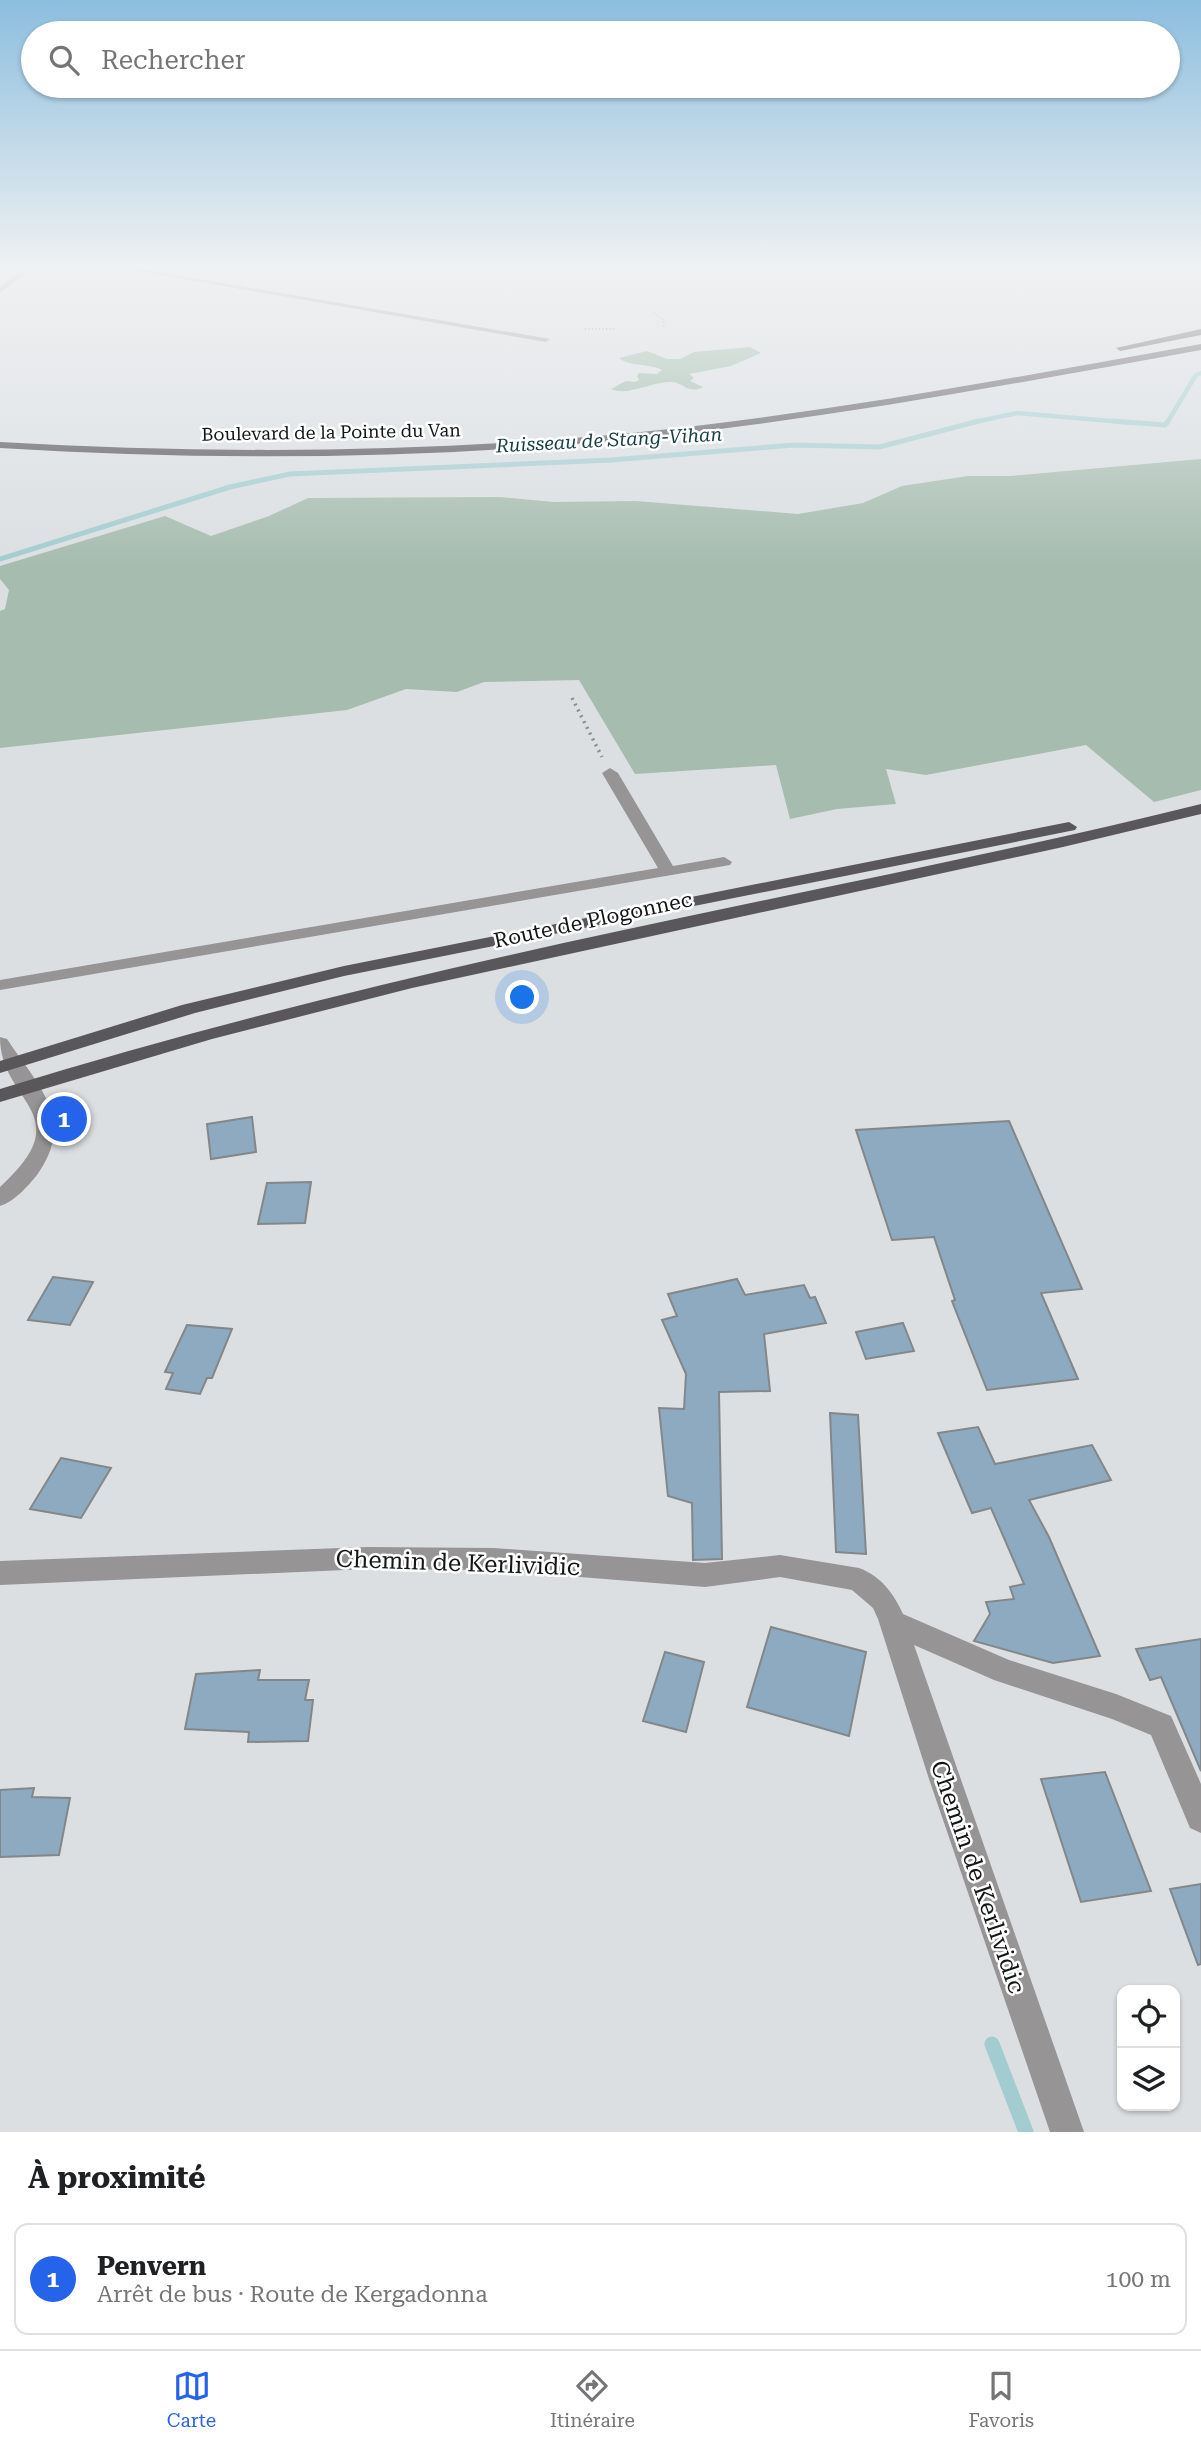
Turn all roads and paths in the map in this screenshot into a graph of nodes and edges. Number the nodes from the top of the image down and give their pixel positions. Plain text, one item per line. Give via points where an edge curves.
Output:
1 (1015, 368) edge
2 (1020, 368) edge
3 (1070, 368) edge
4 (993, 373) junction
5 (0, 434) edge
6 (423, 439) dead end
7 (241, 442) dead end
8 (0, 446) edge
9 (572, 698) dead end
10 (610, 773) joint
11 (1201, 802) edge
12 (1201, 808) edge
13 (724, 862) dead end
14 (668, 872) junction
15 (0, 985) edge
16 (0, 1042) edge
17 (6, 1064) edge
18 (31, 1086) junction
19 (0, 1096) edge
20 (0, 1199) edge
21 (0, 1573) edge
22 (892, 1622) junction
23 (1201, 1818) edge
24 (1067, 2132) edge

1 - 4 highway
2 - 4 highway, Boulevard de la Pointe du Van
3 - 8 highway, Boulevard de la Pointe du Van via 817,412 570,441 235,453
4 - 6 highway, Boulevard de la Pointe du Van via 727,414
5 - 7 highway, Boulevard de la Pointe du Van
9 - 10 path
10 - 14 street, Route de Plogonnec
11 - 17 main road, Route de Plogonnec via 344,971 189,1009
12 - 18 main road, Route de Plogonnec via 1029,850 340,999
13 - 14 street, Route de Plogonnec
14 - 15 street, Route de Plogonnec
16 - 17 street
17 - 18 street
18 - 19 main road, Route de Plogonnec
18 - 20 street via 46,1121 43,1153 22,1181
21 - 22 street, Chemin de Kerlividic via 368,1558 494,1559 705,1575 780,1566 859,1580 883,1600
22 - 23 street via 992,1666 1161,1726
22 - 24 street, Chemin de Kerlividic

